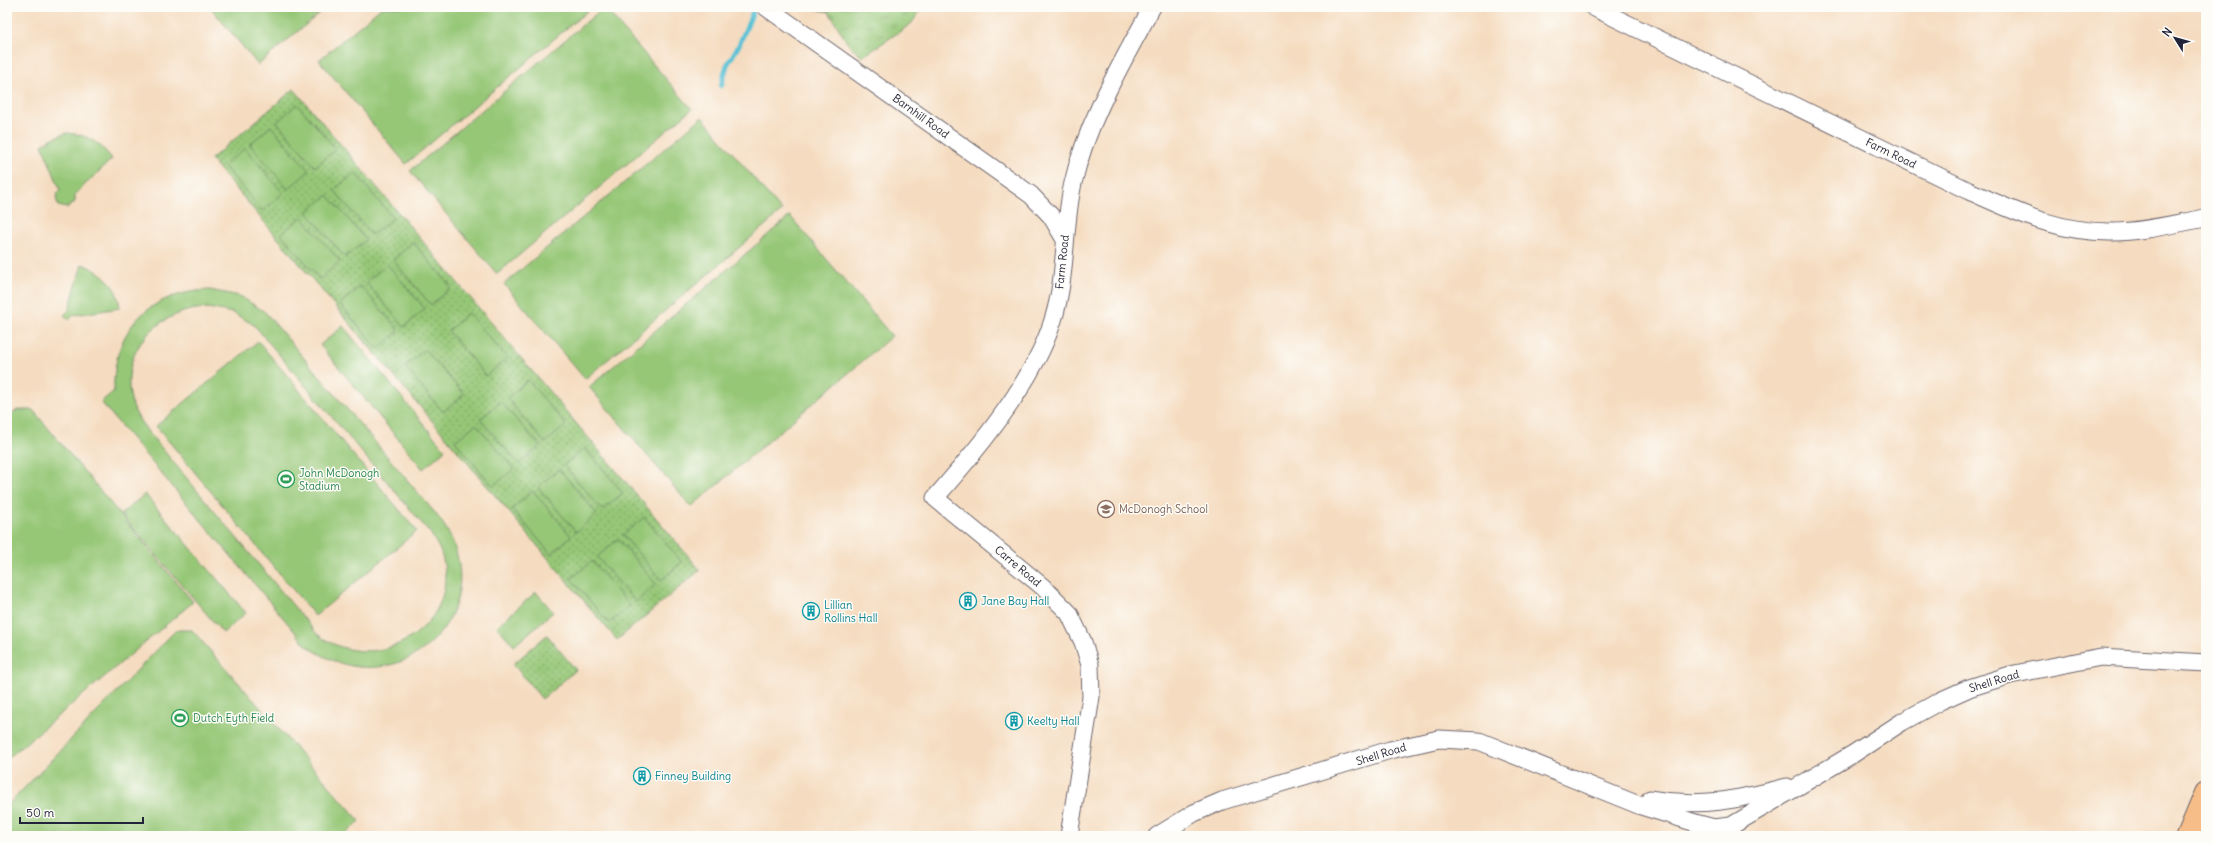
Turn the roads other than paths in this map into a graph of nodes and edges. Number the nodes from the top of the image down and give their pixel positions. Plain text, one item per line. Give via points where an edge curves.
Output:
1 (766, 7) edge
2 (1152, 7) edge
3 (1593, 7) edge
4 (2206, 218) edge
5 (1064, 238) junction
6 (935, 498) joint
7 (2206, 663) edge
8 (1805, 782) junction
9 (1610, 792) junction
10 (2206, 793) edge
11 (1177, 830) edge
12 (1070, 836) edge
13 (1157, 836) edge
14 (2188, 836) edge

1 - 5 street, Barnhill Road via 1017,184 1040,204
2 - 5 street, Farm Road via 1112,82 1082,147
3 - 4 street, Farm Road via 2031,218 2071,229 2114,232
5 - 6 street, Farm Road via 1053,320 1039,353 986,436
6 - 12 street, Carre Road via 1043,587 1069,613 1083,642 1090,665 1091,697
7 - 8 street, Shell Road via 2100,657 2010,675 1940,700
8 - 9 street, Shell Road via 1735,800 1697,804 1672,803
8 - 9 street, Shell Road via 1731,826 1714,828 1641,806
9 - 11 street, Shell Road via 1480,741 1439,739 1390,750 1244,794 1194,813
10 - 14 main road
11 - 13 street, Shell Road

